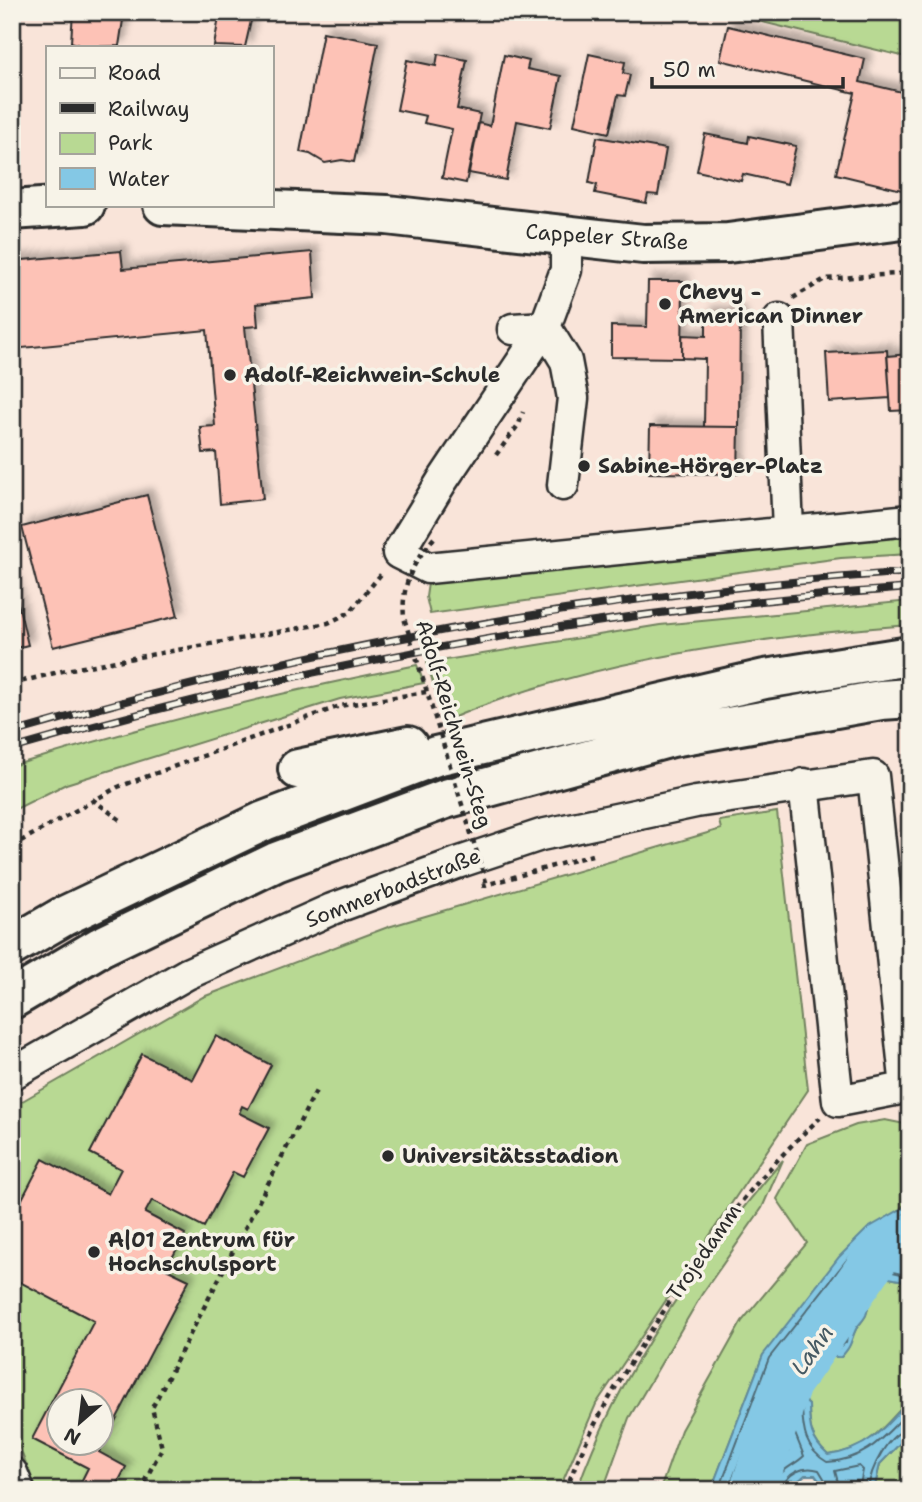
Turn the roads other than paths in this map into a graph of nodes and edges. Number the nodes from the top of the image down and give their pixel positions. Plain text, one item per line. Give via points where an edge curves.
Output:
1 (70, 206) edge
2 (185, 206) edge
3 (12, 210) edge
4 (910, 219) edge
5 (566, 236) junction
6 (787, 308) road end
7 (545, 327) junction
8 (513, 329) dead end
9 (563, 485) dead end
10 (910, 520) edge
11 (789, 530) junction
12 (910, 656) edge
13 (910, 698) edge
14 (572, 722) junction
15 (298, 769) dead end
16 (804, 784) junction
17 (12, 946) edge
18 (12, 999) edge
19 (12, 1074) edge
20 (908, 1088) edge
21 (12, 1474) edge
22 (19, 1490) edge

1 - 3 main road
2 - 5 main road, Cappeler Straße via 387,215
4 - 5 main road, Cappeler Straße via 728,243 643,244
5 - 7 street via 566,270
6 - 11 street
7 - 8 street
7 - 9 street via 566,360 573,398
7 - 11 street via 398,553 428,568
10 - 11 street
12 - 14 main road via 765,679
13 - 18 main road via 672,737 445,799 276,862 100,947
14 - 15 main road via 490,723 394,750
14 - 17 main road via 436,756 264,821 64,916
16 - 19 street, Sommerbadstraße via 541,835 445,867 332,909 187,974
16 - 20 street, Sommerbadstraße via 873,776
16 - 20 street via 838,1101
21 - 22 street

